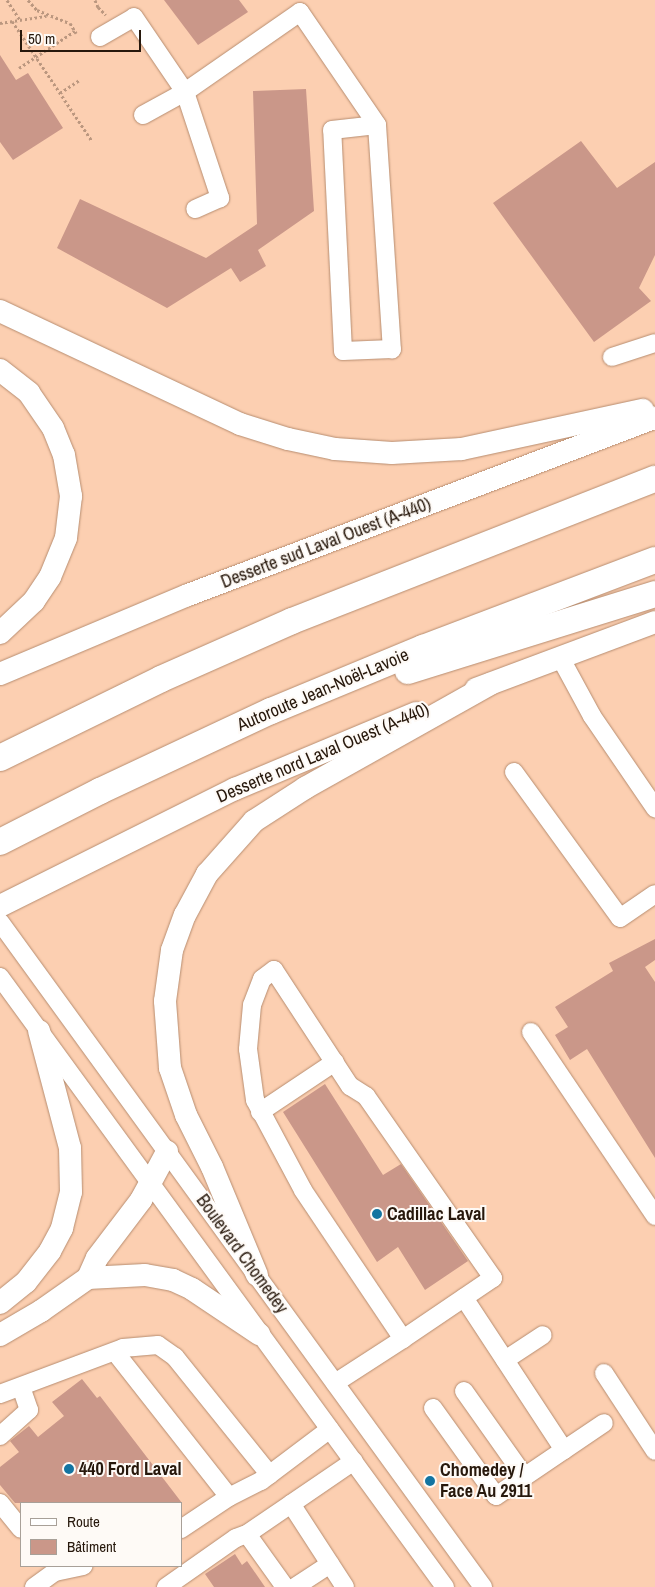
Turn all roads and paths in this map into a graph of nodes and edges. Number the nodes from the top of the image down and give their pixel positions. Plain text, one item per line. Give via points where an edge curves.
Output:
1 (7, 0) edge
2 (28, 0) edge
3 (95, 0) edge
4 (48, 15) junction
5 (107, 15) dead end
6 (20, 20) junction
7 (12, 21) junction
8 (0, 23) edge
9 (100, 37) dead end
10 (36, 57) junction
11 (19, 68) dead end
12 (79, 80) dead end
13 (185, 92) junction
14 (60, 93) junction
15 (143, 115) dead end
16 (377, 125) junction
17 (92, 141) dead end
18 (195, 208) dead end
19 (0, 311) edge
20 (655, 344) edge
21 (612, 357) dead end
22 (0, 370) edge
23 (655, 408) edge
24 (655, 418) edge
25 (655, 479) edge
26 (655, 560) edge
27 (655, 594) edge
28 (655, 622) edge
29 (0, 633) edge
30 (560, 657) junction
31 (0, 674) edge
32 (490, 684) junction
33 (248, 721) junction
34 (0, 758) edge
35 (514, 772) dead end
36 (655, 808) edge
37 (0, 842) edge
38 (655, 894) edge
39 (9, 901) edge
40 (0, 911) edge
41 (0, 922) edge
42 (0, 976) edge
43 (40, 1031) junction
44 (531, 1032) dead end
45 (335, 1062) junction
46 (260, 1112) junction
47 (167, 1152) junction
48 (151, 1183) junction
49 (655, 1216) edge
50 (257, 1275) junction
51 (88, 1278) junction
52 (464, 1298) junction
53 (0, 1303) edge
54 (259, 1334) junction
55 (0, 1335) edge
56 (543, 1335) dead end
57 (403, 1338) junction
58 (115, 1352) junction
59 (505, 1360) junction
60 (604, 1374) dead end
61 (335, 1383) junction
62 (21, 1387) junction
63 (464, 1391) dead end
64 (0, 1394) edge
65 (433, 1408) dead end
66 (604, 1423) dead end
67 (330, 1429) junction
68 (0, 1436) edge
69 (564, 1450) junction
70 (655, 1451) edge
71 (354, 1461) junction
72 (270, 1475) junction
73 (524, 1477) junction
74 (229, 1496) junction
75 (0, 1502) edge
76 (291, 1504) junction
77 (20, 1528) edge
78 (182, 1528) edge
79 (247, 1534) junction
80 (330, 1564) junction
81 (73, 1567) edge
82 (53, 1569) edge
83 (34, 1587) edge
84 (166, 1587) edge
85 (285, 1587) edge
86 (295, 1587) edge
87 (345, 1587) edge
88 (445, 1587) edge
89 (483, 1587) edge

1 - 6 path
2 - 4 path
3 - 5 path via 98,8
4 - 6 path
4 - 10 path via 66,21 76,32
6 - 7 path
7 - 8 path
7 - 10 path
9 - 13 street via 134,17
10 - 11 path
10 - 14 path
12 - 14 path
13 - 15 street
13 - 16 street via 300,12
13 - 18 street via 220,198
14 - 17 path
16 - 16 street via 392,349 343,352 332,130
19 - 23 main road via 240,424 288,439 342,450 407,454 462,449
20 - 21 street
22 - 29 main road via 29,394 53,428 64,455 71,496 66,538 50,577 34,601
24 - 31 main road, Desserte sud Laval Ouest (A-440) via 172,601
25 - 34 highway via 292,621 161,679
26 - 33 highway, Autoroute Jean-Noël-Lavoie via 430,645
27 - 33 highway
28 - 30 main road, Desserte nord Laval Ouest (A-440)
30 - 32 main road, Desserte nord Laval Ouest (A-440)
30 - 36 street via 592,716
32 - 39 main road, Desserte nord Laval Ouest (A-440) via 243,786
32 - 50 main road via 304,788 254,822 207,874 185,915 172,950 165,1001 170,1068 186,1115 212,1167
33 - 37 highway, Autoroute Jean-Noël-Lavoie
35 - 38 street via 620,918
39 - 40 main road, Desserte nord Laval Ouest (A-440)
41 - 47 street, Boulevard Chomedey
42 - 43 street, Boulevard Chomedey
43 - 48 street, Boulevard Chomedey
43 - 53 main road via 70,1148 71,1192 62,1228 50,1251 26,1282
44 - 49 street
45 - 46 street
45 - 46 street via 274,970 254,996 249,1032 249,1066
45 - 52 street via 350,1086 366,1096 493,1278
46 - 57 street via 303,1190
47 - 48 main road
47 - 50 street, Boulevard Chomedey
48 - 51 main road via 98,1258
48 - 54 street, Boulevard Chomedey
50 - 61 street, Boulevard Chomedey
51 - 54 main road via 146,1275 173,1280
51 - 55 main road
52 - 57 street
52 - 59 street
54 - 67 street, Boulevard Chomedey
56 - 59 street
57 - 61 street
58 - 62 street
58 - 72 street via 145,1344 158,1345 170,1351
58 - 74 street
59 - 69 street
60 - 70 street
61 - 89 street, Boulevard Chomedey
62 - 64 street
62 - 68 street via 29,1410
63 - 73 street
65 - 73 street via 496,1496
66 - 69 street
67 - 71 street, Boulevard Chomedey
67 - 72 street
69 - 73 street
71 - 76 street
71 - 88 street, Boulevard Chomedey
72 - 74 street
74 - 78 street
75 - 77 street
76 - 79 street
76 - 80 street
79 - 84 street via 236,1538
79 - 85 street
80 - 86 street
80 - 87 street
81 - 82 street
82 - 83 street

